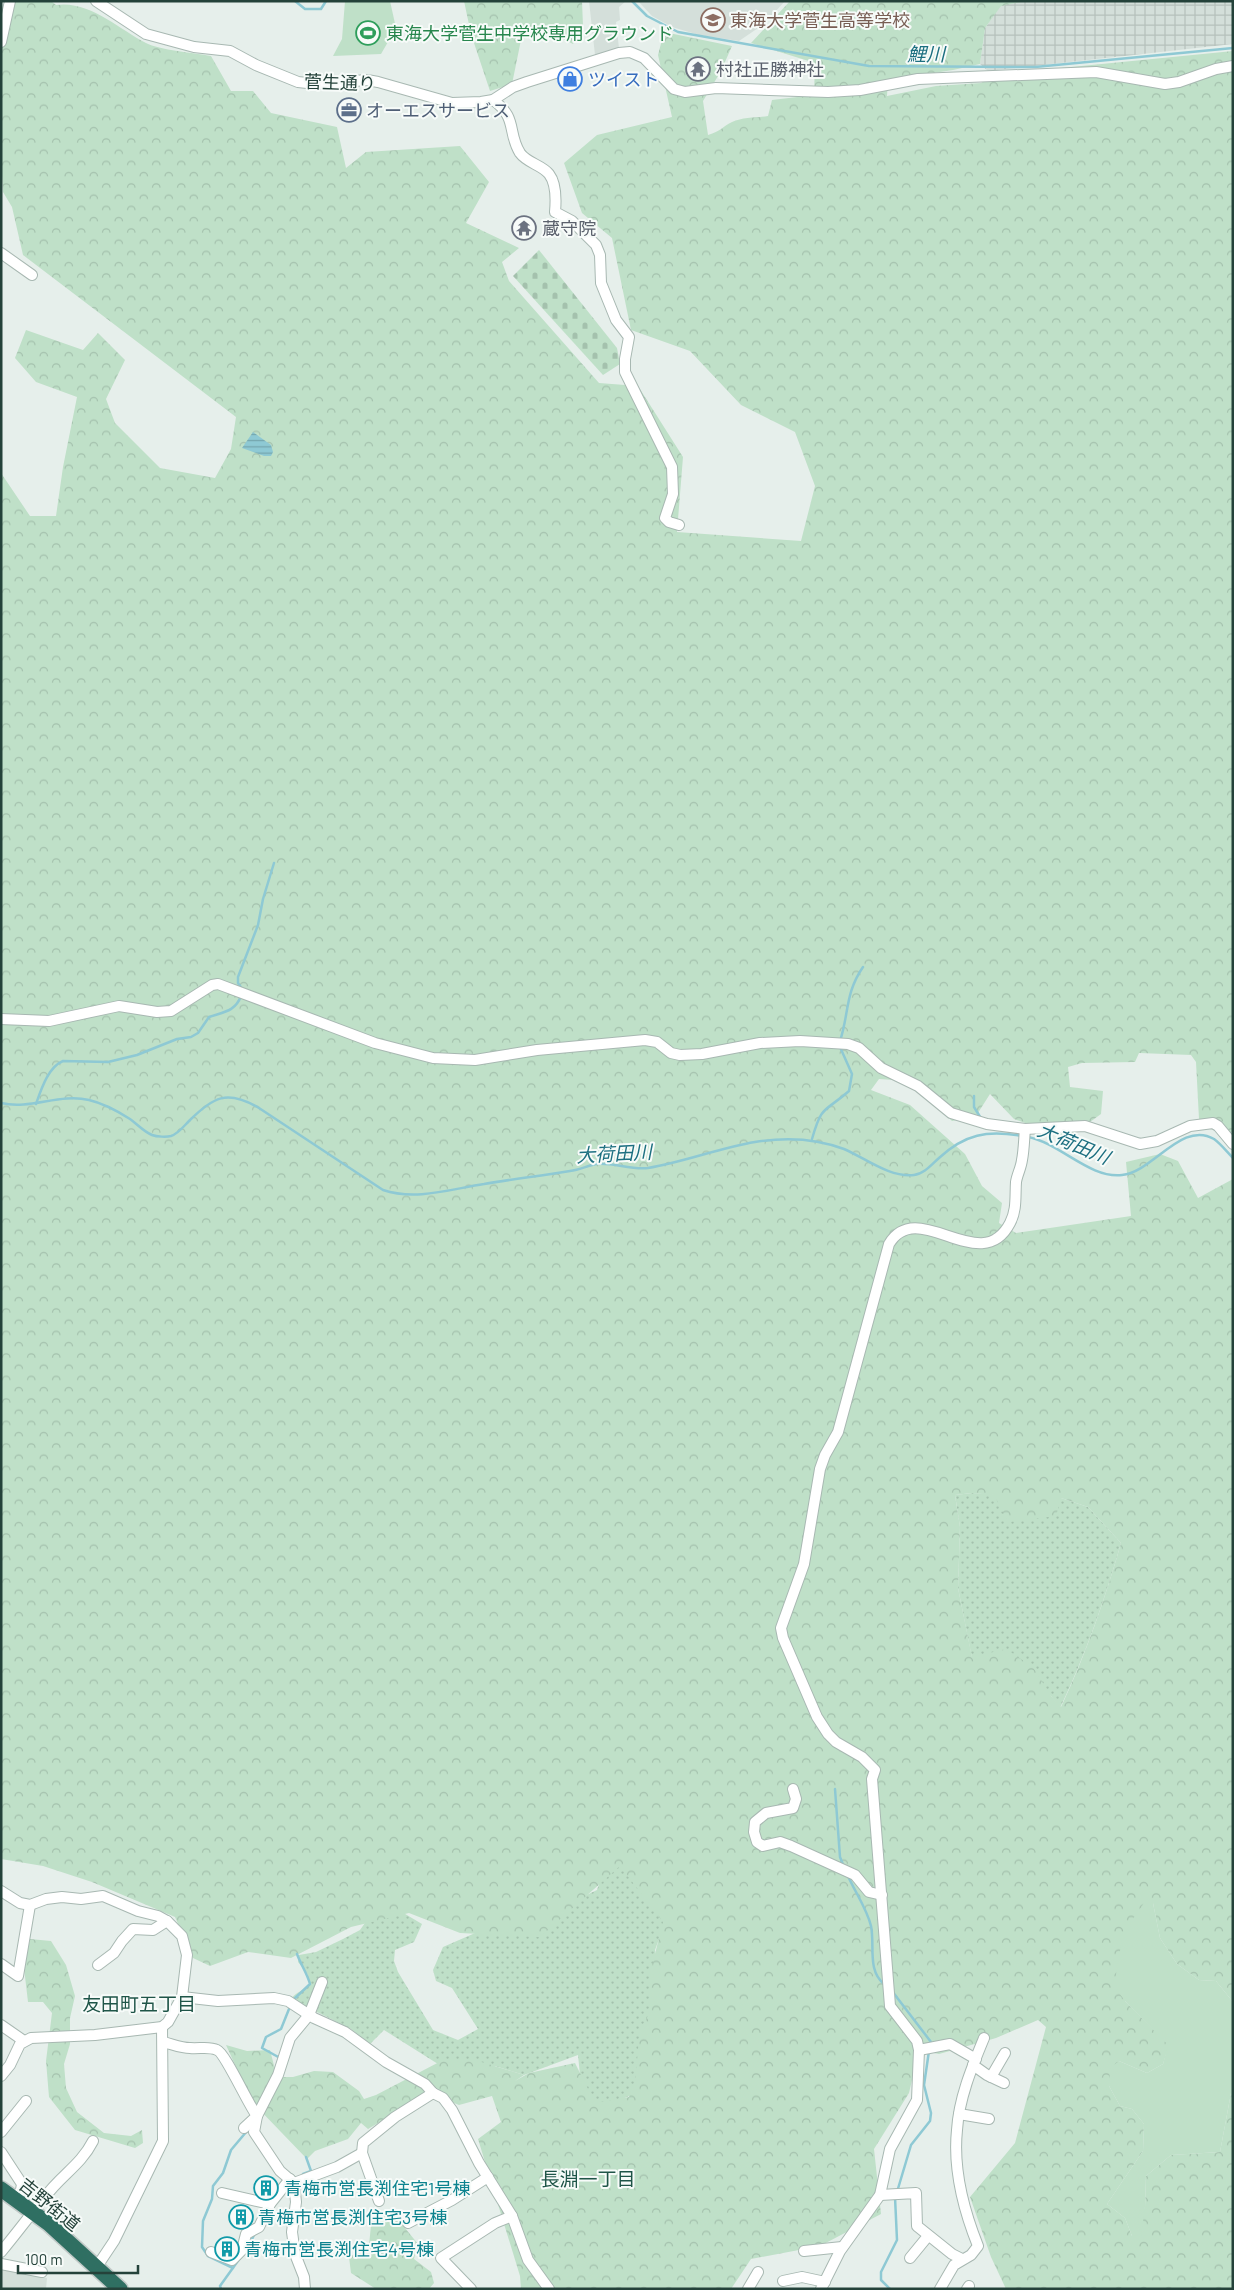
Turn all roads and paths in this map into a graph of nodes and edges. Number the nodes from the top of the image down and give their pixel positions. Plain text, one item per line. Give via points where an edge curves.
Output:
1 (10, 1) edge
2 (96, 1) edge
3 (1, 42) edge
4 (1233, 66) edge
5 (493, 100) junction
6 (1, 253) edge
7 (32, 275) dead end
8 (679, 524) dead end
9 (1, 1019) edge
10 (1025, 1130) junction
11 (1233, 1144) edge
12 (793, 1789) dead end
13 (1, 1890) edge
14 (882, 1895) junction
15 (30, 1905) junction
16 (167, 1921) junction
17 (1, 1964) edge
18 (98, 1965) dead end
19 (322, 1982) dead end
20 (182, 1997) junction
21 (309, 2015) junction
22 (1, 2025) edge
23 (162, 2027) junction
24 (984, 2038) dead end
25 (24, 2041) junction
26 (163, 2042) junction
27 (919, 2050) junction
28 (1004, 2053) dead end
29 (974, 2062) junction
30 (1, 2076) edge
31 (991, 2077) junction
32 (1004, 2083) dead end
33 (433, 2093) junction
34 (26, 2101) dead end
35 (256, 2114) junction
36 (959, 2114) junction
37 (989, 2120) dead end
38 (244, 2128) dead end
39 (1, 2132) edge
40 (93, 2141) dead end
41 (1, 2152) edge
42 (362, 2153) junction
43 (488, 2177) junction
44 (292, 2182) junction
45 (1, 2189) edge
46 (222, 2193) dead end
47 (880, 2195) junction
48 (16, 2199) junction
49 (379, 2202) dead end
50 (270, 2204) junction
51 (35, 2212) junction
52 (512, 2216) junction
53 (408, 2224) dead end
54 (928, 2236) junction
55 (842, 2247) junction
56 (804, 2250) dead end
57 (1, 2252) edge
58 (211, 2252) dead end
59 (910, 2258) dead end
60 (962, 2259) junction
61 (1, 2264) edge
62 (96, 2268) junction
63 (42, 2272) dead end
64 (758, 2272) dead end
65 (782, 2281) dead end
66 (823, 2287) edge
67 (468, 2288) edge
68 (120, 2289) edge
69 (304, 2289) edge
70 (549, 2289) edge
71 (748, 2289) edge
72 (940, 2289) edge

1 - 3 street
2 - 5 street, 菅生通り via 146,34 194,47 230,51 298,82 316,84 367,80 452,103
4 - 5 street, 菅生通り via 1165,84 1096,72 918,79 860,90 828,92 734,88 685,92 674,89 644,58 630,52 513,87
5 - 8 street via 509,117 521,154 549,174 556,196 555,212 572,221 596,245 600,255 601,283 616,320 629,337 625,372 672,467 673,494 665,518
6 - 7 street
9 - 10 street via 49,1021 119,1006 171,1011 209,986 218,984 374,1043 440,1059 474,1060 537,1050 645,1040 657,1042 671,1054 680,1055 702,1054 760,1042 848,1044 859,1048 881,1068 918,1086 950,1113
10 - 11 street via 1085,1126 1140,1144 1157,1141 1190,1126 1212,1123
10 - 14 street via 1014,1210 1000,1237 994,1241 972,1243 913,1228 898,1232 889,1244 838,1432 820,1469 802,1573 781,1628 822,1726 836,1742 862,1757 876,1770 872,1779
12 - 14 street via 796,1799 793,1808 766,1813 755,1822 757,1842 763,1846 780,1842 791,1846 855,1875 869,1892
13 - 15 street via 20,1903
14 - 27 street via 890,2006 912,2033
15 - 16 street via 62,1897 103,1896
15 - 17 street via 18,1976
16 - 18 street via 153,1930 133,1929 114,1953
16 - 20 street via 182,1936 187,1955
19 - 21 street
20 - 21 street via 218,2001 281,1999
20 - 23 street
21 - 33 street via 345,2032 386,2062 425,2084
21 - 35 street via 290,2038 278,2075 263,2108
22 - 25 street
23 - 25 street
23 - 26 street
24 - 29 street
25 - 30 street
26 - 35 street via 219,2050
26 - 62 street via 162,2142 114,2241
27 - 29 street via 950,2044
27 - 47 street via 917,2100 890,2149
28 - 31 street
29 - 31 street
29 - 36 street
31 - 32 street
33 - 42 street via 395,2116 363,2143
33 - 43 street via 443,2098 452,2110
34 - 39 street
35 - 38 street
35 - 44 street via 256,2136
36 - 37 street
36 - 60 street via 956,2131 959,2179 978,2246 971,2255
40 - 51 street via 79,2163 45,2196
41 - 48 street via 22,2184
42 - 44 street via 337,2167
42 - 49 street
43 - 52 street
43 - 53 street
44 - 50 street
44 - 69 street via 296,2202 292,2232
45 - 48 highway, 吉野街道
46 - 50 street
47 - 54 street via 916,2194 917,2226
47 - 55 street
48 - 51 highway, 吉野街道
50 - 58 street via 259,2227 246,2234 242,2250 232,2260
51 - 57 street
51 - 62 highway, 吉野街道
52 - 67 street via 495,2222 441,2258
52 - 70 street via 528,2260
54 - 59 street
54 - 60 street
55 - 56 street
55 - 66 street
60 - 72 street via 954,2265
61 - 63 street
62 - 68 highway, 吉野街道
64 - 71 street
65 - 66 street via 802,2277

